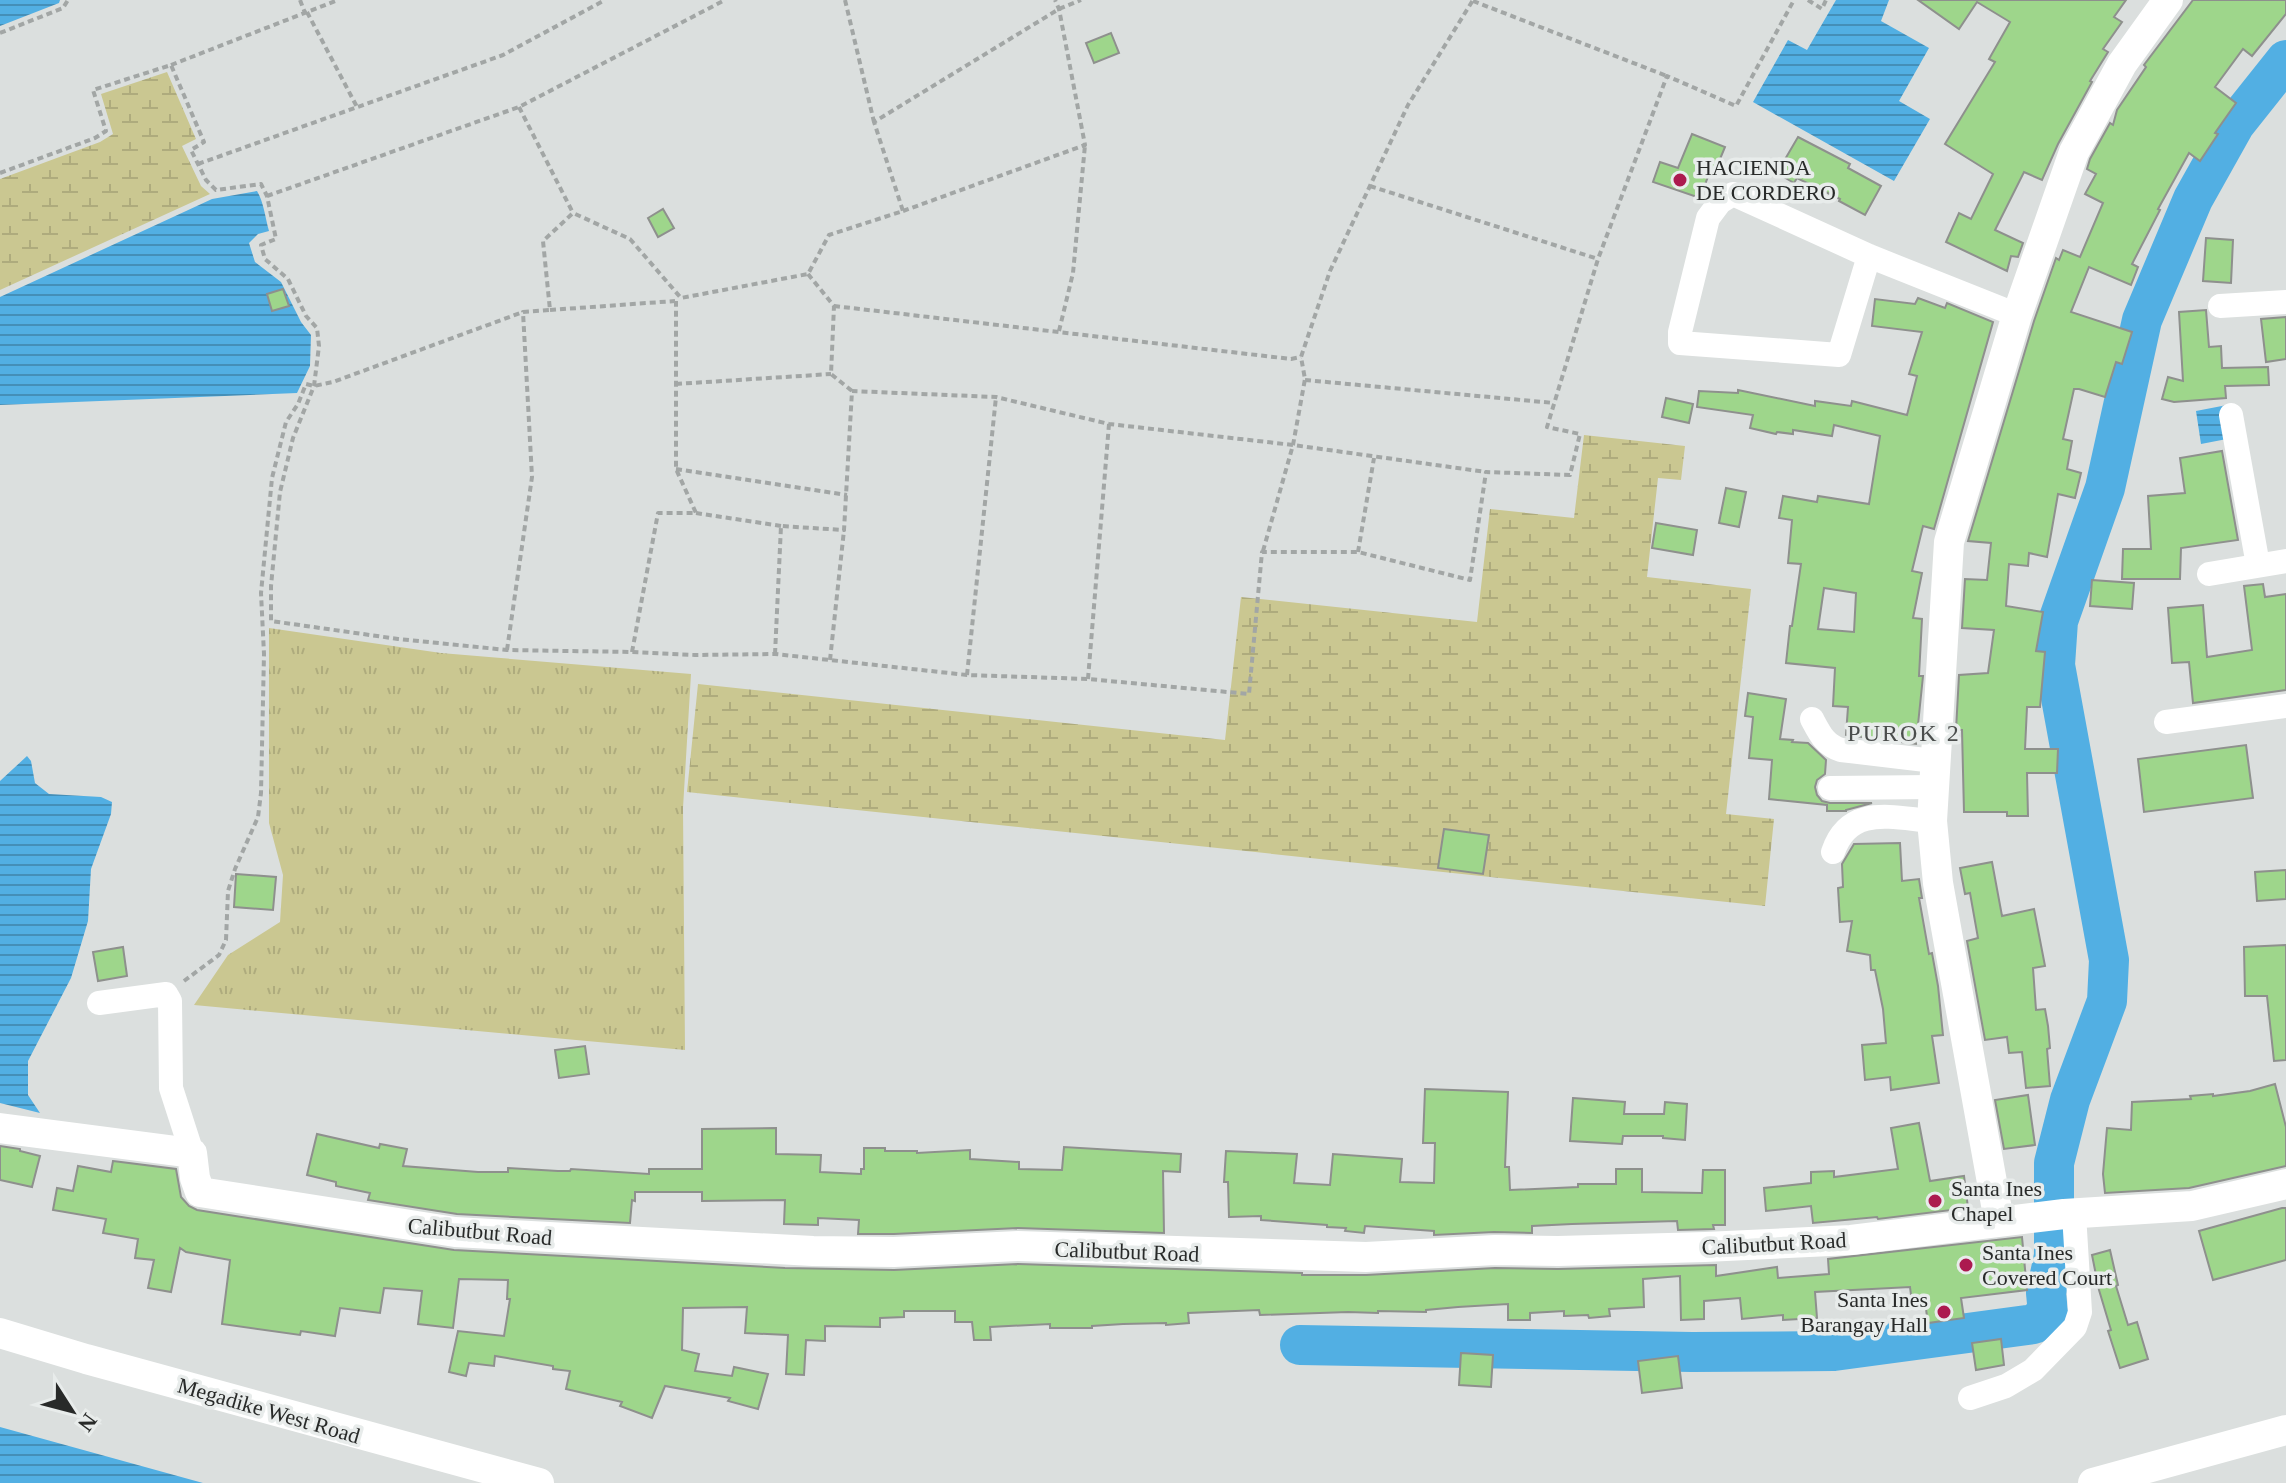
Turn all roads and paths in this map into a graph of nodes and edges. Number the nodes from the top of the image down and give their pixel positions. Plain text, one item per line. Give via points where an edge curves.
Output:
1 (68, 0) edge
2 (300, 0) edge
3 (338, 0) edge
4 (605, 0) edge
5 (725, 0) edge
6 (845, 0) edge
7 (1055, 0) edge
8 (1081, 0) edge
9 (1473, 0) edge
10 (1794, 0) edge
11 (1808, 0) edge
12 (1826, 0) edge
13 (2168, 0) edge
14 (1059, 9) junction
15 (306, 12) junction
16 (0, 33) edge
17 (171, 65) junction
18 (1667, 76) junction
19 (357, 107) junction
20 (519, 107) junction
21 (874, 122) junction
22 (1085, 145) junction
23 (198, 164) junction
24 (0, 173) edge
25 (1370, 186) junction
26 (267, 196) junction
27 (903, 211) junction
28 (573, 213) junction
29 (1869, 256) junction
30 (1598, 259) junction
31 (808, 274) junction
32 (689, 297) junction
33 (676, 301) junction
34 (2286, 302) edge
35 (834, 306) junction
36 (2220, 306) dead end
37 (550, 310) junction
38 (523, 312) junction
39 (2017, 315) junction
40 (1059, 331) junction
41 (1301, 357) junction
42 (831, 374) junction
43 (1305, 379) junction
44 (676, 384) junction
45 (314, 386) junction
46 (852, 391) junction
47 (996, 397) junction
48 (1554, 403) junction
49 (2231, 415) dead end
50 (1109, 424) junction
51 (1293, 445) junction
52 (1374, 458) junction
53 (676, 469) junction
54 (1486, 472) junction
55 (847, 495) junction
56 (696, 513) junction
57 (781, 526) junction
58 (844, 530) junction
59 (1262, 552) junction
60 (1358, 552) junction
61 (2286, 561) edge
62 (2258, 565) junction
63 (2209, 574) dead end
64 (507, 650) junction
65 (632, 652) junction
66 (775, 654) junction
67 (830, 660) junction
68 (967, 675) junction
69 (1088, 679) junction
70 (2286, 706) edge
71 (1812, 719) dead end
72 (2166, 722) dead end
73 (1934, 774) junction
74 (1830, 788) dead end
75 (1932, 821) junction
76 (1833, 852) dead end
77 (166, 994) junction
78 (99, 1003) dead end
79 (0, 1128) edge
80 (192, 1153) junction
81 (2286, 1184) edge
82 (2069, 1214) junction
83 (2009, 1220) junction
84 (0, 1333) edge
85 (1970, 1398) dead end
86 (2286, 1430) edge
87 (539, 1483) edge
88 (2093, 1483) edge

1 - 16 path via 63,8
2 - 15 path
3 - 15 path
4 - 19 path via 503,55
5 - 20 path
6 - 21 path
7 - 14 path
8 - 14 path
9 - 18 path
9 - 25 path via 1408,105
10 - 18 path via 1736,106
11 - 12 path via 1822,9
13 - 39 street via 2122,64 2074,152
14 - 21 path
14 - 22 path
15 - 17 path
15 - 19 path
17 - 23 path via 204,142 191,150
17 - 24 path via 93,90 106,131 95,138
18 - 30 path
19 - 23 path
20 - 26 path
20 - 28 path
21 - 27 path
22 - 27 path
22 - 40 path via 1073,273
23 - 26 path via 216,190 261,184
25 - 30 path
25 - 41 path via 1330,271
26 - 45 path via 276,239 261,245 265,259 288,279 317,328
27 - 31 path via 829,235
28 - 32 path via 630,239 681,298
28 - 37 path via 543,241
29 - 29 street via 1733,194 1708,218 1680,343 1839,355
29 - 39 street
30 - 48 path
31 - 32 path
31 - 35 path
32 - 33 path
33 - 37 path
33 - 44 path
34 - 36 street
35 - 40 path
35 - 42 path
37 - 38 path
38 - 45 path
38 - 64 path via 532,477
39 - 73 street via 1949,542
40 - 41 path
41 - 43 path
42 - 44 path
42 - 46 path
43 - 48 path
43 - 51 path
44 - 53 path
45 - 64 path via 293,438 280,492 271,621
45 - 77 path via 306,384 286,422 272,478 261,593 258,817 228,891 226,940 219,955
46 - 47 path
46 - 55 path
47 - 50 path
47 - 68 path
48 - 54 path via 1547,427 1580,434 1570,475
49 - 62 street
50 - 51 path
50 - 69 path
51 - 52 path
51 - 59 path
52 - 54 path
52 - 60 path
53 - 55 path
53 - 56 path
54 - 60 path via 1470,580
55 - 58 path
56 - 57 path
56 - 65 path via 658,513
57 - 58 path
57 - 66 path
58 - 67 path
59 - 60 path
59 - 69 path via 1249,694
61 - 62 street
62 - 63 street
64 - 65 path
65 - 66 path
66 - 67 path
67 - 68 path
68 - 69 path
70 - 72 street
71 - 73 street via 1831,747
73 - 74 street
73 - 75 street
75 - 76 street via 1871,816 1838,837
75 - 83 street via 1938,883
77 - 78 street
77 - 80 street via 171,1088
79 - 80 street
80 - 83 street, Calibutbut Road via 200,1192 213,1195 455,1232 813,1251 1018,1246 1366,1257 1851,1240
81 - 82 street, Calibutbut Road via 2192,1206
82 - 83 street, Calibutbut Road
82 - 85 street via 2080,1312 2075,1327 2033,1370
84 - 87 street, Megadike West Road
86 - 88 street

